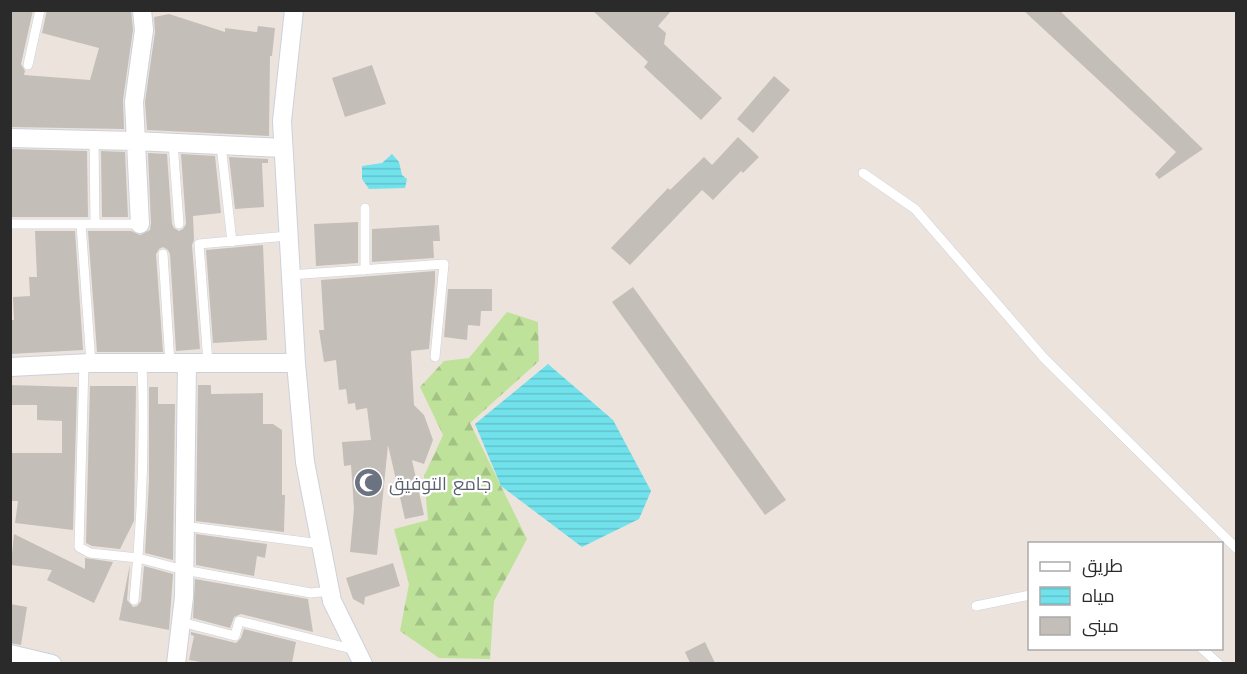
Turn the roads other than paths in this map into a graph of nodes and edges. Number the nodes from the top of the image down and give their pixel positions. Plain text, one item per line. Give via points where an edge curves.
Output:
1 (40, 10) edge
2 (142, 10) edge
3 (294, 10) edge
4 (28, 65) dead end
5 (10, 138) edge
6 (94, 140) junction
7 (135, 141) junction
8 (173, 142) junction
9 (221, 145) junction
10 (283, 148) junction
11 (863, 173) dead end
12 (365, 208) dead end
13 (10, 224) edge
14 (81, 224) junction
15 (95, 224) junction
16 (140, 224) joint
17 (179, 224) dead end
18 (288, 236) junction
19 (232, 242) junction
20 (163, 254) dead end
21 (365, 270) junction
22 (291, 275) junction
23 (435, 357) dead end
24 (87, 363) junction
25 (142, 363) junction
26 (179, 363) junction
27 (208, 363) junction
28 (296, 363) junction
29 (10, 367) edge
30 (184, 526) junction
31 (321, 544) junction
32 (1236, 548) edge
33 (138, 558) junction
34 (184, 570) junction
35 (330, 591) junction
36 (1028, 595) edge
37 (134, 600) dead end
38 (976, 606) dead end
39 (181, 622) junction
40 (1203, 650) edge
41 (10, 654) edge
42 (358, 659) edge
43 (33, 661) edge
44 (52, 663) edge
45 (176, 663) edge
46 (1219, 663) edge

1 - 4 lane
2 - 7 street via 144,30 134,102
3 - 10 street via 282,121
5 - 6 street
6 - 7 street
6 - 15 lane
7 - 8 street
7 - 16 street
8 - 9 street
8 - 17 lane
9 - 10 street
9 - 19 lane
10 - 18 street
11 - 32 lane via 915,209 1044,358
12 - 21 lane
13 - 14 lane
14 - 15 lane
14 - 24 lane
15 - 16 lane
18 - 19 lane
18 - 22 street
19 - 27 lane via 199,244
20 - 26 lane
21 - 22 lane
21 - 23 lane via 444,264
22 - 28 street
24 - 25 street
24 - 29 street
24 - 33 lane via 79,547 90,553
25 - 26 street
25 - 33 lane
26 - 27 street
26 - 30 street
27 - 28 street
28 - 31 street via 305,462
30 - 31 lane
30 - 34 street
31 - 35 street
33 - 34 lane
33 - 37 lane
34 - 35 lane via 311,593
34 - 39 street
35 - 42 street
36 - 38 lane
39 - 42 lane via 235,636 239,621
39 - 45 street
40 - 46 lane
41 - 43 street
43 - 44 street

